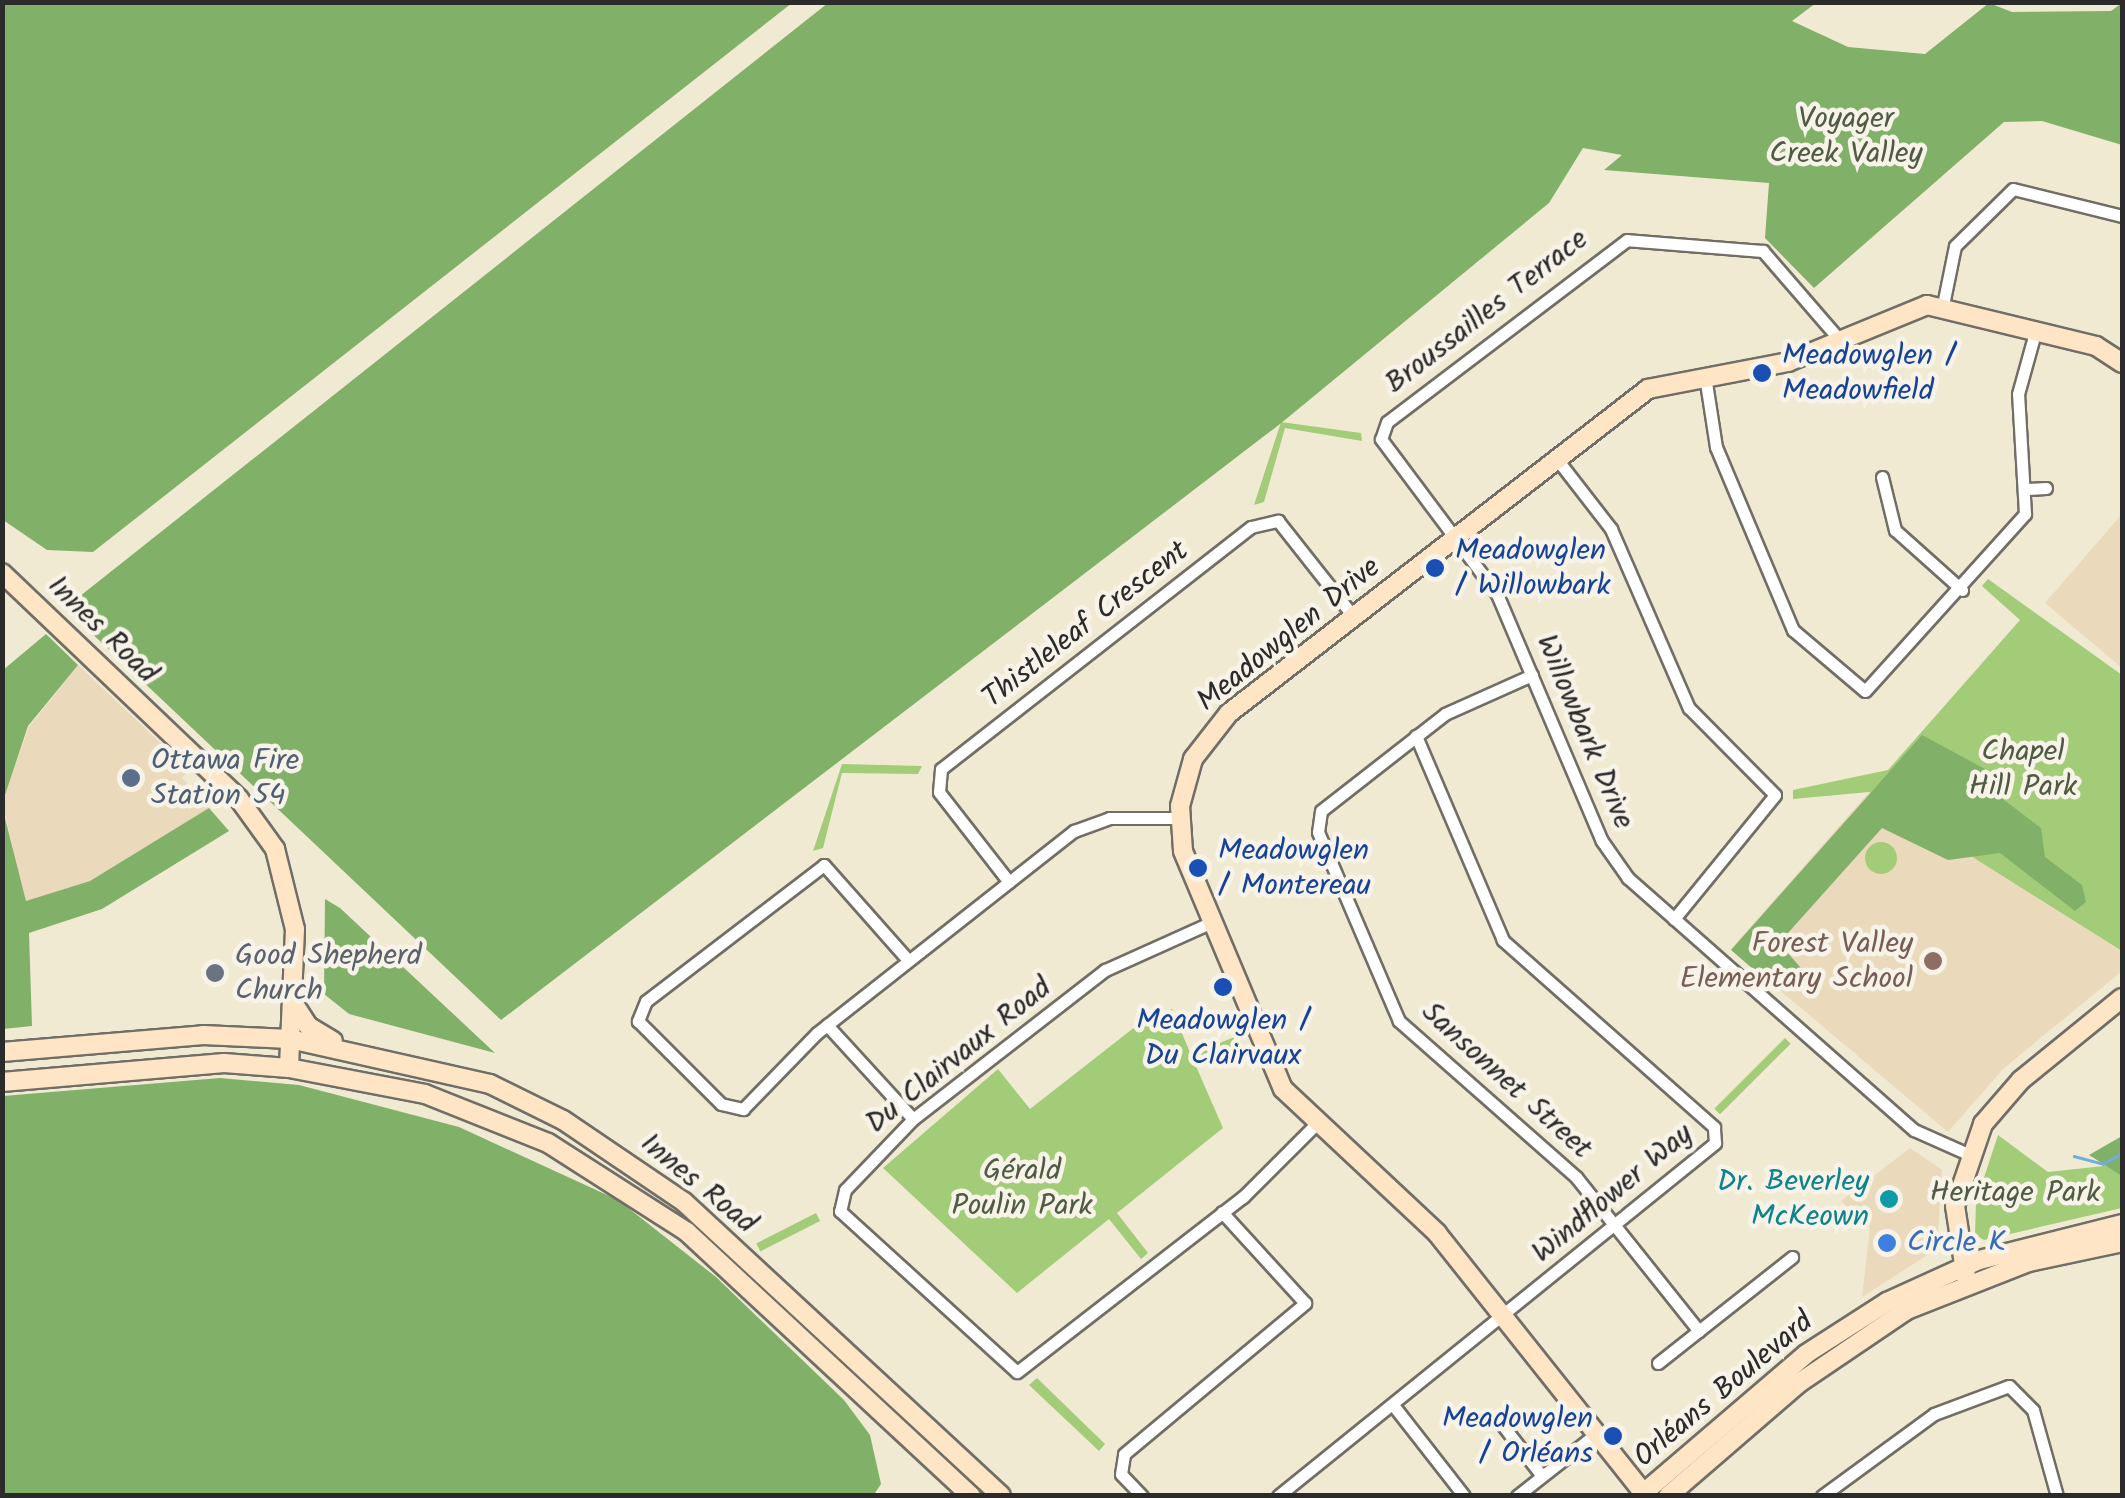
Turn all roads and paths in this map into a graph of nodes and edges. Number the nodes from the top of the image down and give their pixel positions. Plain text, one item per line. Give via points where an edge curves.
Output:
1 (2122, 216) edge
2 (1943, 305) junction
3 (2036, 329) junction
4 (1838, 338) junction
5 (2122, 363) edge
6 (1705, 376) junction
7 (1556, 458) junction
8 (1882, 477) dead end
9 (2046, 488) dead end
10 (2028, 489) junction
11 (1454, 537) junction
12 (2, 573) edge
13 (1962, 590) junction
14 (1353, 616) junction
15 (1532, 675) junction
16 (1416, 736) junction
17 (1180, 818) junction
18 (1009, 882) junction
19 (1674, 920) junction
20 (1212, 922) junction
21 (908, 960) junction
22 (2122, 998) edge
23 (292, 1000) junction
24 (827, 1025) junction
25 (247, 1038) junction
26 (290, 1040) junction
27 (339, 1044) junction
28 (2, 1052) edge
29 (289, 1068) junction
30 (2, 1082) edge
31 (912, 1119) junction
32 (1315, 1126) junction
33 (1968, 1154) junction
34 (1222, 1212) junction
35 (2122, 1224) edge
36 (1616, 1228) junction
37 (2122, 1242) edge
38 (1792, 1258) dead end
39 (1964, 1274) junction
40 (1504, 1316) junction
41 (1699, 1331) junction
42 (1658, 1363) dead end
43 (1393, 1405) junction
44 (1497, 1418) dead end
45 (1597, 1433) junction
46 (1542, 1476) junction
47 (1644, 1495) edge
48 (971, 1496) edge
49 (1001, 1496) edge
50 (1142, 1496) edge
51 (1278, 1496) edge
52 (1464, 1496) edge
53 (1517, 1496) edge
54 (1668, 1496) edge
55 (1822, 1496) edge
56 (2057, 1496) edge

1 - 2 street via 2012,189 1955,246
2 - 3 main road, Meadowglen Drive
2 - 4 main road, Meadowglen Drive via 1892,313
3 - 5 main road, Meadowglen Drive
3 - 10 street via 2018,394
4 - 6 main road, Meadowglen Drive via 1788,362
4 - 11 street, Broussailles Terrace via 1763,251 1617,244 1381,430 1383,446
6 - 7 main road, Meadowglen Drive via 1640,393
6 - 13 street via 1716,448 1794,630 1854,686 1878,686
7 - 11 main road, Meadowglen Drive
7 - 19 street via 1612,528 1689,708 1775,795
8 - 13 street via 1894,530
9 - 10 street
10 - 13 street via 2019,525
11 - 14 main road, Meadowglen Drive
11 - 15 street, Willowbark Drive via 1498,594
12 - 23 main road, Innes Road via 263,829 291,898
14 - 17 main road, Meadowglen Drive via 1211,732 1184,782
14 - 18 street, Thistleleaf Crescent via 1278,521 1251,527 941,769 939,792
15 - 16 street, Sansonnet Street
15 - 19 street, Willowbark Drive via 1602,841
16 - 36 street, Sansonnet Street via 1320,811 1318,832 1400,1020 1576,1177
16 - 36 street, Windflower Way via 1503,940 1714,1127 1710,1152
17 - 18 street via 1097,820
17 - 20 main road, Meadowglen Drive
18 - 21 street
19 - 33 street, Willowbark Drive via 1914,1130
20 - 31 street, Du Clairvaux Road via 1106,970
20 - 32 main road, Meadowglen Drive via 1283,1090
21 - 24 street
21 - 24 street via 837,869 824,866 638,1014 640,1028 735,1110
22 - 33 main road via 2006,1095
23 - 25 main road via 278,1023
23 - 26 main road, Innes Road
23 - 27 main road via 308,1026
24 - 31 street
25 - 26 main road
25 - 28 main road
26 - 27 main road, Innes Road
26 - 29 main road, Innes Road
27 - 49 main road, Innes Road via 490,1084 638,1168
29 - 30 main road via 224,1064
29 - 48 main road, Innes Road via 425,1094 612,1179 687,1232
31 - 34 street, Du Clairvaux Road via 844,1190 840,1211 1010,1370 1024,1370
32 - 34 street, Du Clairvaux Road
32 - 40 main road, Meadowglen Drive via 1437,1233
33 - 39 main road via 1955,1206
34 - 50 street via 1306,1303 1124,1454 1122,1474
35 - 39 main road, Orléans Boulevard
36 - 40 street, Windflower Way
36 - 41 street, Sansonnet Street
37 - 39 main road, Orléans Boulevard
38 - 41 street
39 - 47 main road, Orléans Boulevard via 1825,1340
39 - 54 main road, Orléans Boulevard via 1831,1358
40 - 43 street, Windflower Way
40 - 45 main road, Meadowglen Drive
41 - 42 street
43 - 51 street, Windflower Way
43 - 52 street
44 - 46 street
45 - 46 street
45 - 47 main road, Meadowglen Drive
46 - 53 street
55 - 56 street via 1908,1429 2000,1386 2033,1410

